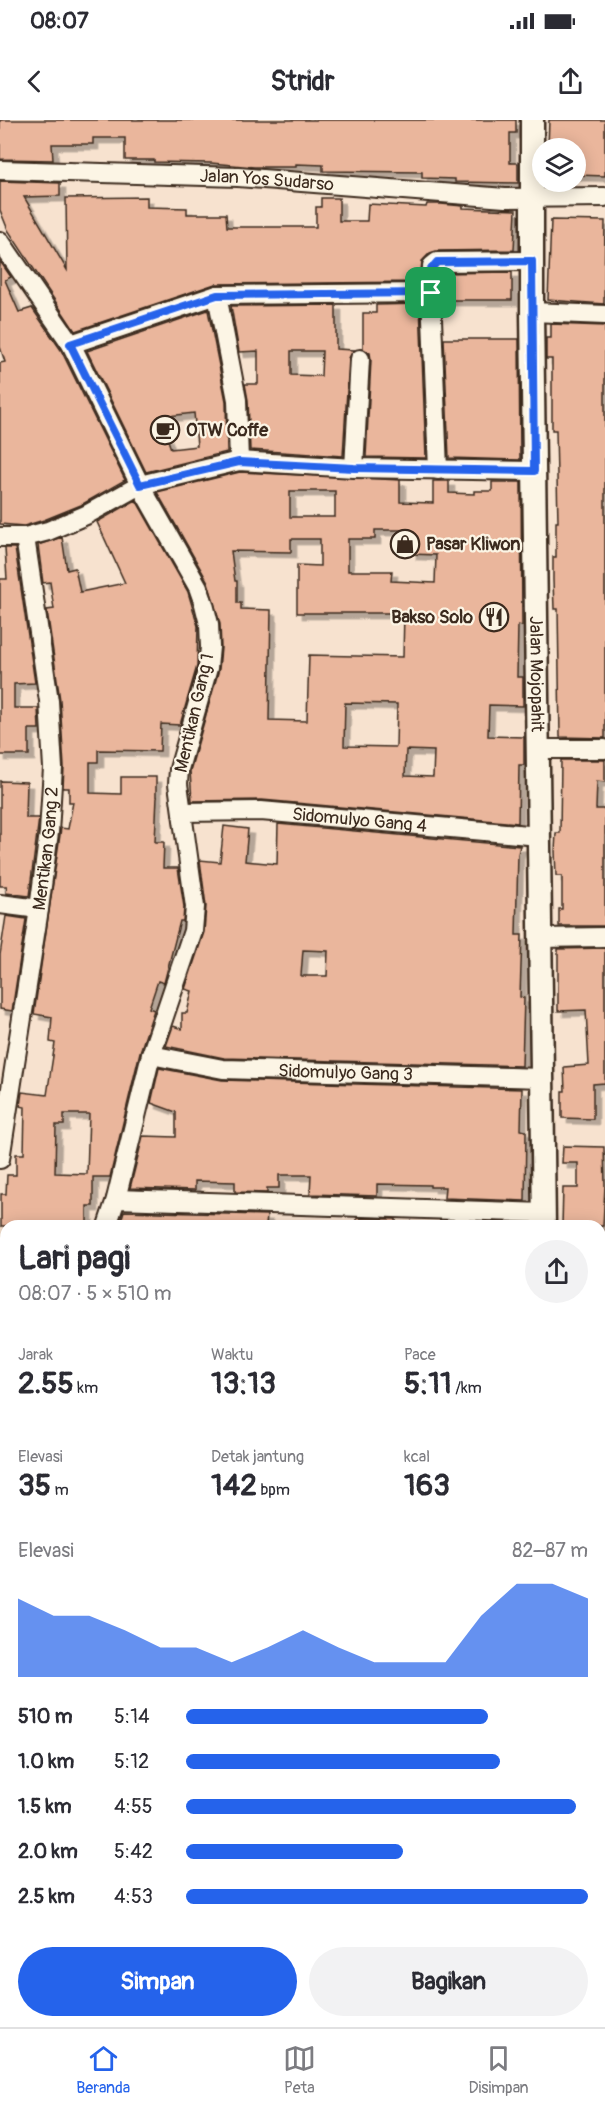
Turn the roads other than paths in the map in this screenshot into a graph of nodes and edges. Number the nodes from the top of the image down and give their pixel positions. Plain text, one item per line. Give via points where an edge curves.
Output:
1 (532, 120) edge
2 (0, 170) edge
3 (605, 197) edge
4 (533, 199) junction
5 (0, 241) edge
6 (532, 261) junction
7 (431, 293) junction
8 (217, 295) junction
9 (532, 312) junction
10 (605, 315) edge
11 (70, 344) junction
12 (360, 359) dead end
13 (239, 462) junction
14 (354, 468) junction
15 (438, 470) junction
16 (534, 471) junction
17 (140, 485) junction
18 (0, 537) edge
19 (25, 537) junction
20 (539, 749) junction
21 (605, 749) edge
22 (182, 812) junction
23 (539, 836) junction
24 (0, 904) edge
25 (39, 909) junction
26 (605, 937) edge
27 (540, 938) junction
28 (151, 1055) junction
29 (542, 1078) junction
30 (0, 1159) edge
31 (116, 1199) junction
32 (544, 1219) edge
33 (109, 1220) edge

1 - 4 main road, Jalan Mojopahit
2 - 4 street, Jalan Yos Sudarso via 238,177
3 - 4 street, Jalan Yos Sudarso
4 - 6 main road, Jalan Mojopahit
5 - 11 street, Mentikan Gang 1
6 - 7 street via 437,262 431,269
6 - 9 main road, Jalan Mojopahit
7 - 8 street
7 - 15 street
8 - 11 street
8 - 13 street via 237,400
9 - 10 street
9 - 16 main road, Jalan Mojopahit
11 - 17 street, Mentikan Gang 1
12 - 14 street
13 - 14 street
13 - 17 street
14 - 15 street
15 - 16 street
16 - 20 main road, Jalan Mojopahit
17 - 19 street via 86,515
17 - 22 street, Mentikan Gang 1 via 198,587 209,624 208,668 179,769
18 - 19 street
19 - 25 street, Mentikan Gang 2 via 49,701 53,768
20 - 21 street
20 - 23 main road, Jalan Mojopahit
22 - 23 street, Sidomulyo Gang 4 via 261,811
22 - 28 street, Mentikan Gang 1 via 195,907 193,932
23 - 27 main road, Jalan Mojopahit
24 - 25 street
25 - 30 street, Mentikan Gang 2
26 - 27 street
27 - 29 main road, Jalan Mojopahit
28 - 29 street, Sidomulyo Gang 3 via 223,1069
28 - 31 street, Mentikan Gang 1
29 - 32 main road, Jalan Mojopahit
31 - 32 street
31 - 33 street, Mentikan Gang 1

